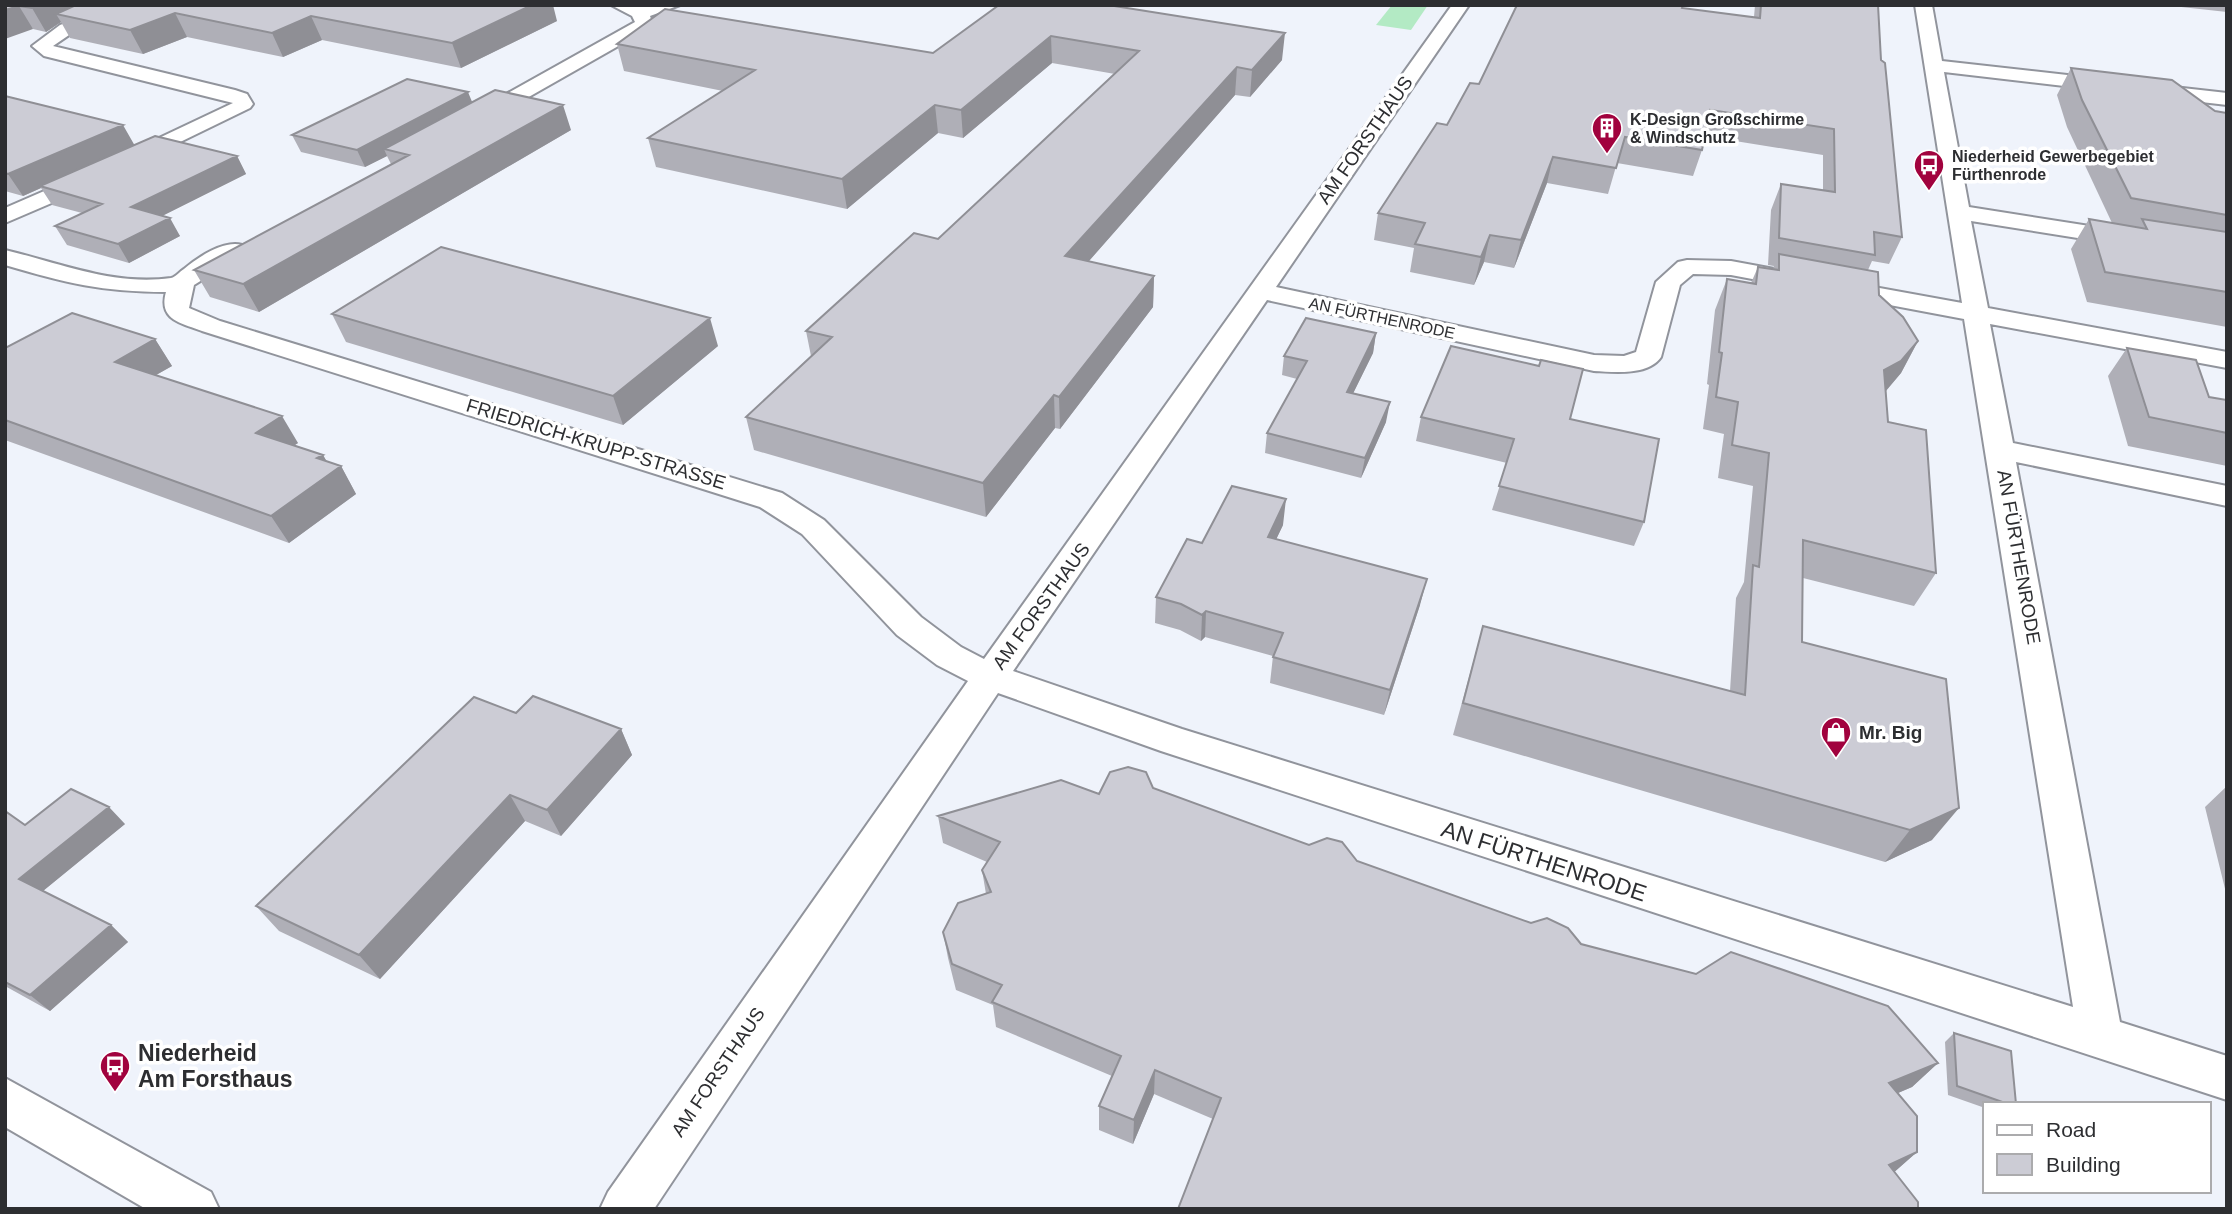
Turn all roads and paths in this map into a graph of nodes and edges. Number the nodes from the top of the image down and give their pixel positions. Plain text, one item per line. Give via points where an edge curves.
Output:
1 (131, 5) edge
2 (672, 5) edge
3 (1461, 5) edge
4 (1923, 5) edge
5 (630, 9) edge
6 (1931, 65) junction
7 (2227, 99) edge
8 (455, 131) edge
9 (1959, 212) junction
10 (5, 216) edge
11 (253, 240) edge
12 (2147, 242) edge
13 (5, 257) edge
14 (179, 285) junction
15 (1262, 292) junction
16 (1978, 315) junction
17 (2227, 360) edge
18 (2001, 450) junction
19 (2227, 496) edge
20 (990, 677) junction
21 (2100, 1037) junction
22 (2227, 1078) edge
23 (5, 1101) edge
24 (194, 1209) edge
25 (625, 1209) edge

1 - 10 street via 66,29 41,46 50,52 228,94 243,104
2 - 5 street
3 - 15 street, AM FORSTHAUS
4 - 6 street, AN FÜRTHENRODE
5 - 8 street via 644,24 638,30
6 - 7 street
6 - 9 street, AN FÜRTHENRODE
9 - 12 street
9 - 16 street, AN FÜRTHENRODE
11 - 14 street
13 - 14 street via 114,285
14 - 20 street, FRIEDRICH-KRUPP-STRASSE via 177,312 211,326 772,500 813,527 909,626 949,656
15 - 16 street, AN FÜRTHENRODE via 1594,363 1626,364 1648,357 1668,282 1688,267 1731,268
15 - 20 street, AM FORSTHAUS
16 - 17 street, AN FÜRTHENRODE
16 - 18 street, AN FÜRTHENRODE
18 - 19 street, AN FÜRTHENRODE
18 - 21 street, AN FÜRTHENRODE
20 - 21 street, AN FÜRTHENRODE via 1187,746
20 - 25 street, AM FORSTHAUS
21 - 22 street, AN FÜRTHENRODE
23 - 24 street

